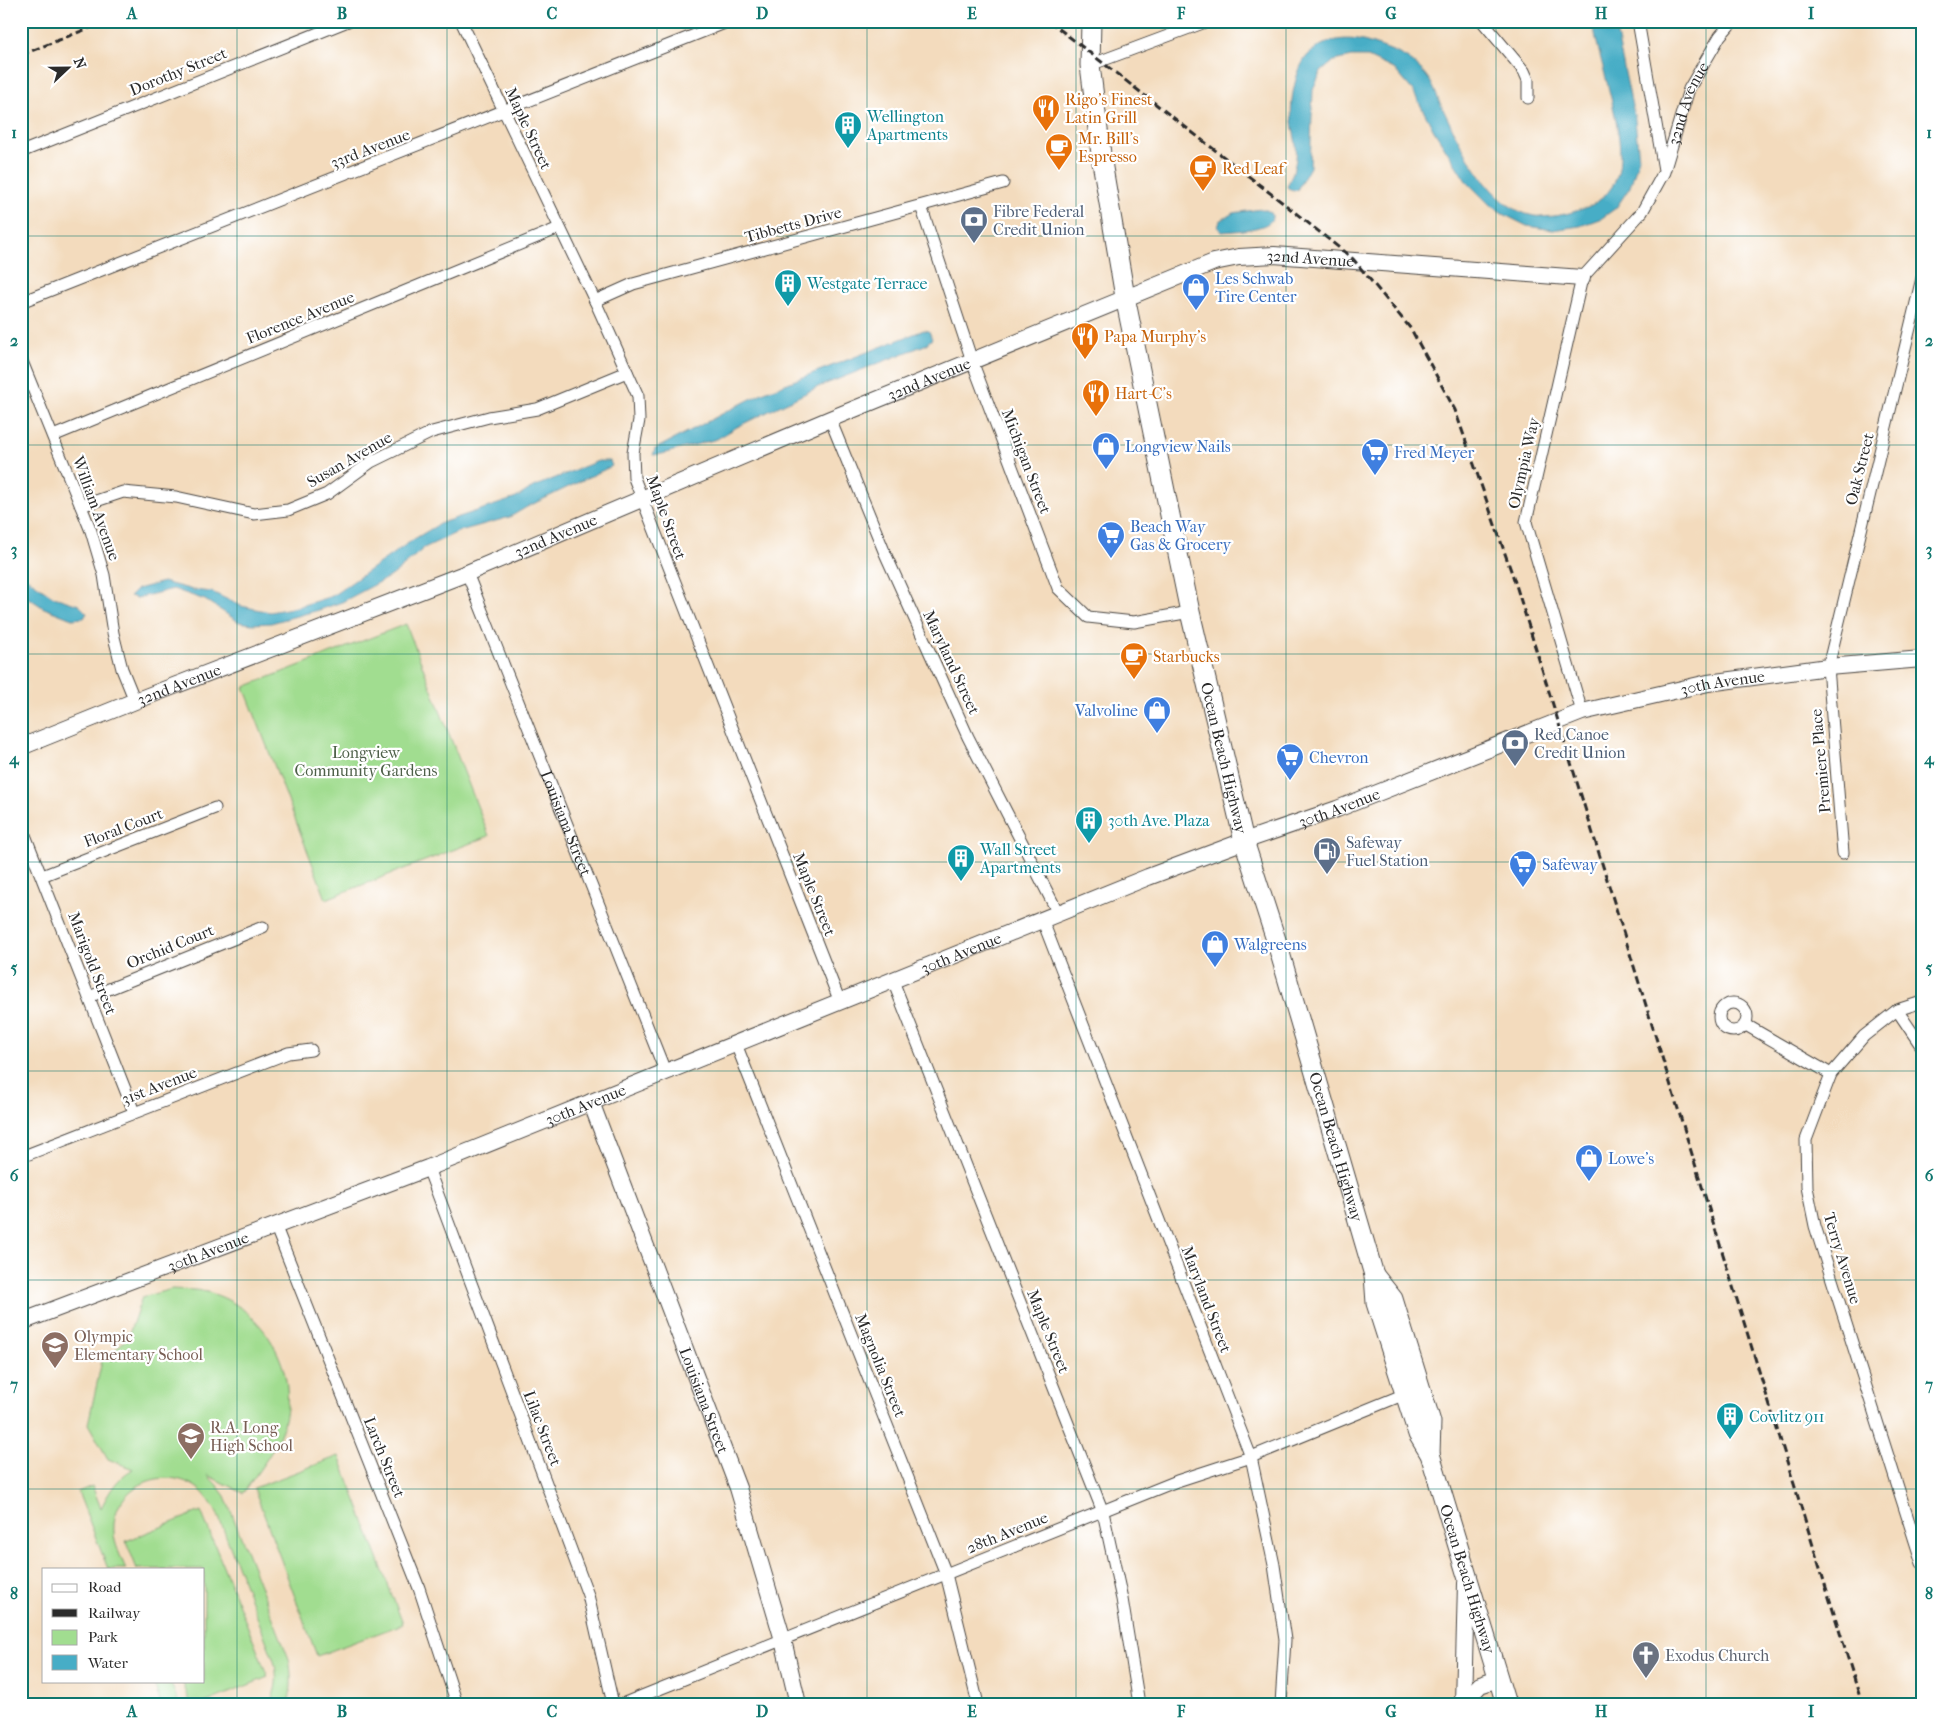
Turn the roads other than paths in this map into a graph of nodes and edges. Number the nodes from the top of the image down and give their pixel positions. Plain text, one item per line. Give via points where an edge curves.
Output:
1 (348, 21) edge
2 (461, 21) edge
3 (730, 21) edge
4 (1091, 21) edge
5 (1208, 21) edge
6 (1482, 21) edge
7 (1638, 21) edge
8 (1733, 21) edge
9 (1090, 65) junction
10 (1528, 98) dead end
11 (504, 112) junction
12 (21, 152) edge
13 (1664, 172) junction
14 (1002, 183) dead end
15 (921, 206) junction
16 (559, 228) junction
17 (1582, 278) junction
18 (1922, 278) edge
19 (1125, 297) junction
20 (595, 301) junction
21 (21, 302) edge
22 (21, 359) edge
23 (972, 361) junction
24 (627, 372) junction
25 (830, 419) junction
26 (53, 436) junction
27 (641, 499) junction
28 (81, 506) junction
29 (468, 573) junction
30 (1190, 612) junction
31 (1922, 659) edge
32 (1828, 667) junction
33 (135, 701) junction
34 (1582, 712) junction
35 (21, 747) edge
36 (215, 808) dead end
37 (21, 825) edge
38 (1244, 841) junction
39 (1843, 853) dead end
40 (42, 876) junction
41 (1058, 913) junction
42 (1042, 919) junction
43 (262, 926) dead end
44 (893, 980) junction
45 (89, 996) junction
46 (840, 1002) junction
47 (1922, 1002) edge
48 (1896, 1010) junction
49 (1746, 1025) dead end
50 (736, 1044) junction
51 (1922, 1047) edge
52 (311, 1050) dead end
53 (665, 1071) junction
54 (1830, 1074) junction
55 (591, 1102) junction
56 (134, 1112) junction
57 (21, 1157) edge
58 (428, 1168) junction
59 (275, 1225) junction
60 (1374, 1275) junction
61 (21, 1322) edge
62 (1405, 1394) junction
63 (1430, 1454) junction
64 (1251, 1457) junction
65 (1103, 1512) junction
66 (1922, 1563) edge
67 (946, 1574) junction
68 (1466, 1575) junction
69 (783, 1640) junction
70 (1498, 1679) junction
71 (1463, 1703) edge
72 (457, 1704) edge
73 (612, 1704) edge
74 (622, 1704) edge
75 (798, 1704) edge
76 (978, 1704) edge
77 (1139, 1704) edge
78 (1281, 1704) edge
79 (1506, 1704) edge

1 - 12 street, Dorothy Street
2 - 11 street, Maple Street
3 - 11 street, 33rd Avenue
4 - 9 main road, Ocean Beach Highway
5 - 9 street
6 - 10 street via 1524,71 1528,80
7 - 13 street
8 - 13 street, 32nd Avenue via 1720,36 1689,89
9 - 19 main road, Ocean Beach Highway via 1102,162
11 - 16 street, Maple Street
11 - 21 street, 33rd Avenue
13 - 17 street, 32nd Avenue via 1642,212
14 - 15 street, Tibbetts Drive
15 - 20 street, Tibbetts Drive via 633,284
15 - 23 street, Michigan Street
16 - 20 street, Maple Street
16 - 26 street, Florence Avenue
17 - 19 street, 32nd Avenue via 1274,255 1214,262
17 - 34 street, Olympia Way via 1526,522
18 - 32 street, Oak Street
19 - 23 street, 32nd Avenue
19 - 30 main road, Ocean Beach Highway
20 - 24 street, Maple Street
22 - 26 street, William Avenue
23 - 25 street, 32nd Avenue
23 - 30 street, Michigan Street via 1058,588 1088,617 1134,622
24 - 27 street, Maple Street via 638,396 639,420 633,453 634,478
24 - 28 street, Susan Avenue via 537,409 432,432 371,462 327,494 288,510 254,514 176,497 123,492
25 - 27 street, 32nd Avenue
25 - 41 street, Maryland Street via 884,551 968,737
26 - 28 street, William Avenue
27 - 29 street, 32nd Avenue
27 - 46 street, Maple Street
28 - 33 street, William Avenue via 104,575 122,669
29 - 33 street, 32nd Avenue
29 - 53 street, Louisiana Street
30 - 38 main road, Ocean Beach Highway
31 - 32 street, 30th Avenue
32 - 34 street, 30th Avenue via 1708,683
32 - 39 street, Premiere Place
33 - 35 street, 32nd Avenue
34 - 38 street, 30th Avenue via 1337,809
36 - 40 street, Floral Court
37 - 40 street, Marigold Street
38 - 41 street, 30th Avenue
38 - 60 main road, Ocean Beach Highway via 1288,978
40 - 45 street, Marigold Street
41 - 42 street, 30th Avenue
42 - 44 street, 30th Avenue
42 - 64 street, Maryland Street
43 - 45 street, Orchid Court
44 - 46 street, 30th Avenue
44 - 65 street, Maple Street
45 - 56 street, Marigold Street
46 - 50 street, 30th Avenue
47 - 48 street, Terry Avenue
48 - 51 street
48 - 54 street, Terry Avenue via 1864,1036
49 - 54 street
50 - 53 street, 30th Avenue
50 - 67 street, Magnolia Street
52 - 56 street, 31st Avenue via 288,1053
53 - 55 street, 30th Avenue
54 - 66 street, Terry Avenue via 1806,1140 1807,1187 1815,1226
55 - 58 street, 30th Avenue
55 - 69 street, Louisiana Street via 738,1488
56 - 57 street, 31st Avenue
58 - 59 street, 30th Avenue
58 - 73 street, Lilac Street via 588,1595
59 - 61 street, 30th Avenue
59 - 72 street, Larch Street via 419,1588
60 - 62 main road, Ocean Beach Highway via 1376,1303
60 - 63 main road, Ocean Beach Highway via 1393,1299 1431,1422
62 - 63 main road, Ocean Beach Highway via 1418,1434
62 - 64 street, 28th Avenue
63 - 68 main road, Ocean Beach Highway
64 - 65 street, 28th Avenue via 1177,1481
64 - 78 street, Maryland Street via 1274,1565 1285,1640
65 - 67 street, 28th Avenue
65 - 77 street, Maple Street via 1122,1599
67 - 69 street, 28th Avenue
67 - 76 street, Magnolia Street
68 - 70 main road, Ocean Beach Highway
68 - 71 street
69 - 74 street, 28th Avenue
69 - 75 street, Louisiana Street
70 - 71 street via 1480,1685
70 - 79 main road, Ocean Beach Highway

